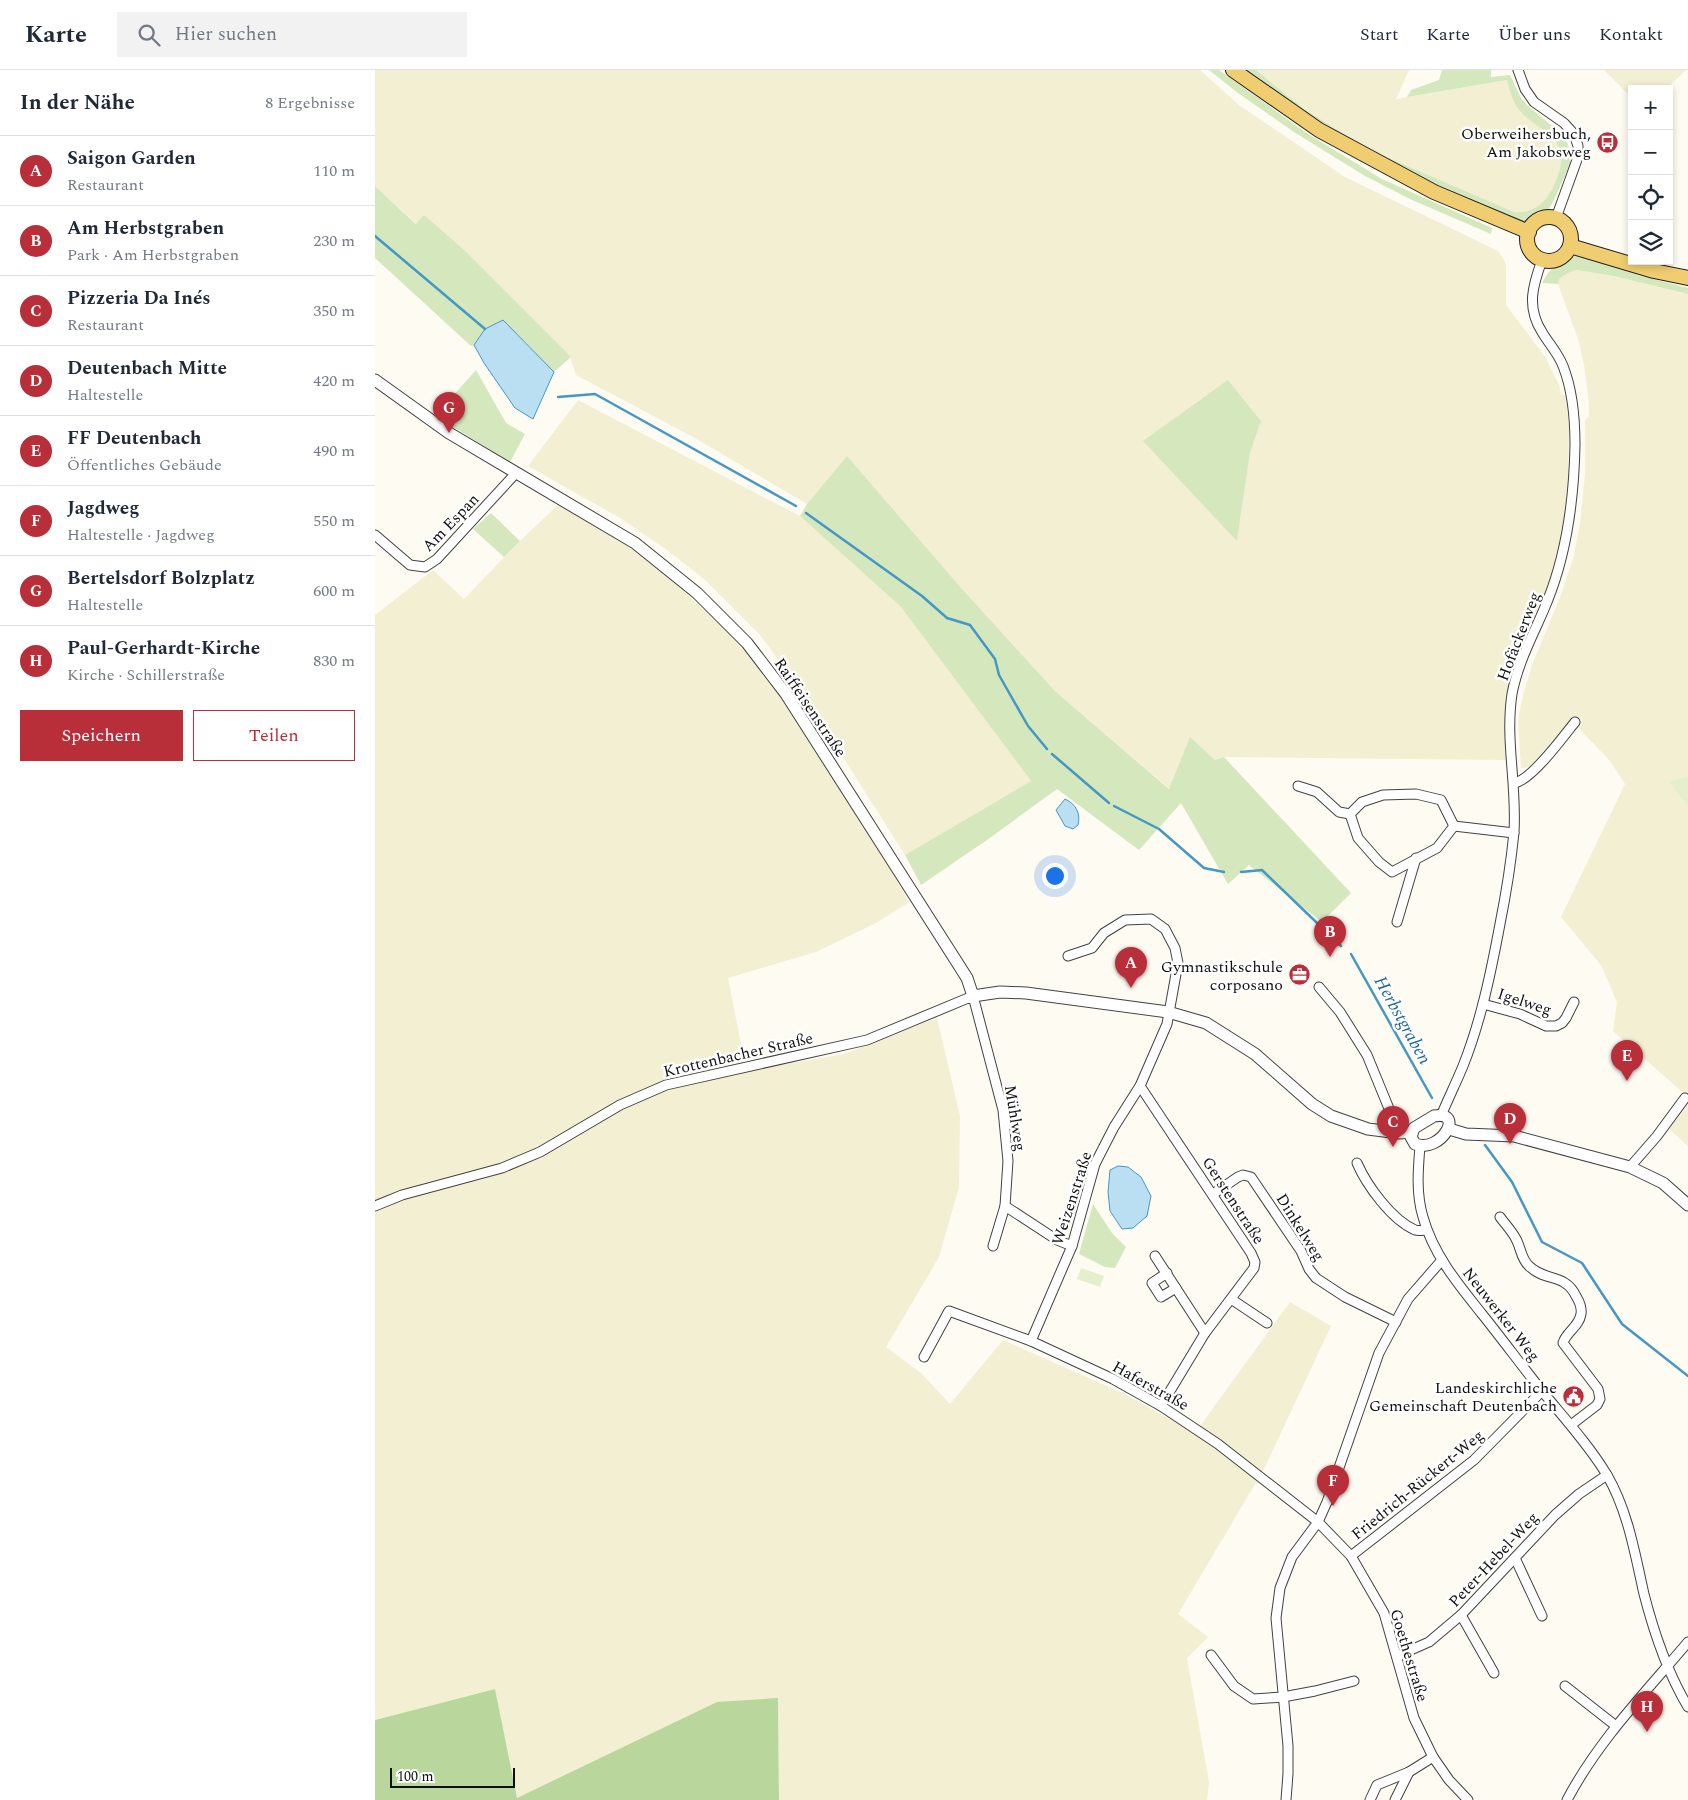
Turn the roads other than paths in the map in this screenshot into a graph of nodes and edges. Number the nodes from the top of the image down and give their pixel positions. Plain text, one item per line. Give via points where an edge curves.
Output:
1 (1233, 70) edge
2 (1518, 70) edge
3 (1556, 218) junction
4 (1529, 232) junction
5 (1570, 246) junction
6 (1542, 260) junction
7 (1688, 278) edge
8 (375, 380) edge
9 (516, 473) junction
10 (375, 535) edge
11 (1575, 722) dead end
12 (1514, 783) junction
13 (1299, 786) dead end
14 (1350, 814) junction
15 (1454, 826) junction
16 (1513, 833) junction
17 (1416, 858) junction
18 (1397, 922) dead end
19 (1068, 956) dead end
20 (1319, 987) dead end
21 (973, 996) junction
22 (1574, 1002) dead end
23 (1483, 1004) junction
24 (1168, 1012) junction
25 (1140, 1086) junction
26 (1685, 1098) dead end
27 (1441, 1116) junction
28 (1449, 1129) junction
29 (1412, 1132) junction
30 (1399, 1133) junction
31 (1420, 1146) junction
32 (1357, 1163) dead end
33 (1630, 1167) junction
34 (1213, 1194) junction
35 (1688, 1205) edge
36 (375, 1206) edge
37 (1005, 1206) junction
38 (1500, 1217) dead end
39 (1427, 1230) junction
40 (993, 1246) dead end
41 (1072, 1246) junction
42 (1155, 1256) dead end
43 (1442, 1260) junction
44 (1167, 1273) junction
45 (1176, 1288) junction
46 (1231, 1298) junction
47 (1396, 1322) junction
48 (1267, 1323) dead end
49 (1205, 1333) junction
50 (1031, 1341) junction
51 (924, 1357) dead end
52 (1542, 1391) junction
53 (1161, 1406) junction
54 (1571, 1426) junction
55 (1607, 1475) junction
56 (1318, 1522) junction
57 (1351, 1556) junction
58 (1515, 1558) junction
59 (1461, 1615) junction
60 (1542, 1616) dead end
61 (1688, 1642) edge
62 (1211, 1656) dead end
63 (1397, 1656) junction
64 (1667, 1667) junction
65 (1494, 1673) dead end
66 (1354, 1681) dead end
67 (1565, 1686) dead end
68 (1283, 1697) junction
69 (1688, 1706) edge
70 (1616, 1726) junction
71 (1433, 1757) junction
72 (1409, 1772) junction
73 (1286, 1800) edge
74 (1370, 1800) edge
75 (1395, 1800) edge
76 (1468, 1800) edge
77 (1567, 1800) edge

1 - 4 main road via 1327,134 1434,192
2 - 3 street via 1534,102 1564,123 1574,134 1578,146 1578,157
3 - 4 main road via 1540,219
3 - 5 main road via 1570,233
4 - 6 main road via 1528,245
5 - 6 main road via 1558,259
5 - 7 main road
6 - 12 street, Hofäckerweg via 1533,286 1532,305 1538,325 1563,365 1570,390 1575,435 1573,484 1561,560 1512,694 1509,737
8 - 9 street, Raiffeisenstraße via 449,433
9 - 10 street, Am Espan via 437,559 425,567 410,565
9 - 21 street, Raiffeisenstraße via 635,543 697,593 747,643 786,694 967,978
11 - 12 street via 1536,768
12 - 16 street, Hofäckerweg
13 - 14 street via 1317,792 1339,812
14 - 15 street via 1362,802 1383,795 1416,794 1441,800
14 - 17 street via 1358,838 1392,872
15 - 16 street
15 - 17 street via 1437,848
16 - 23 street, Hofäckerweg via 1504,901
17 - 18 street
19 - 24 street, Weizenstraße via 1092,948 1104,933 1125,920 1151,919 1165,930 1177,955
20 - 30 street via 1340,1012 1367,1055
21 - 24 street via 1026,993
21 - 36 street, Krottenbacher Straße via 867,1040 666,1085 619,1106 540,1152 502,1168 402,1195
21 - 37 street, Mühlweg via 1003,1110 1008,1161
22 - 23 street, Igelweg via 1567,1018 1556,1026 1546,1026 1520,1014
23 - 27 street, Hofäckerweg via 1463,1065
24 - 25 street, Weizenstraße via 1167,1024
24 - 30 street via 1206,1023 1255,1054 1312,1104 1331,1116 1354,1126
25 - 34 street, Gerstenstraße
25 - 41 street, Weizenstraße via 1095,1164
26 - 33 street
27 - 28 street via 1448,1120
27 - 29 street via 1425,1120
28 - 31 street via 1443,1137
28 - 33 street via 1466,1134 1514,1136
29 - 30 street
29 - 31 street via 1413,1141
31 - 39 street, Neuwerker Weg via 1418,1185
32 - 39 street via 1373,1191 1399,1220 1417,1231
33 - 35 street via 1663,1183
34 - 46 street, Gerstenstraße via 1255,1262
34 - 47 street, Dinkelweg via 1238,1177 1251,1177 1316,1278 1345,1297
37 - 40 street, Mühlweg
37 - 41 street via 1057,1240
38 - 54 street via 1516,1239 1521,1256 1529,1267 1565,1282 1574,1291 1580,1305 1580,1319 1563,1343 1598,1389 1601,1399
39 - 43 street, Neuwerker Weg
41 - 50 street, Weizenstraße
42 - 44 street
43 - 47 street via 1408,1299
43 - 52 street, Neuwerker Weg
44 - 45 street
44 - 45 street via 1152,1283 1161,1297
45 - 49 street
46 - 48 street
46 - 49 street, Gerstenstraße
47 - 56 street via 1379,1354
49 - 53 street, Gerstenstraße
50 - 51 street, Haferstraße via 949,1311
50 - 53 street, Haferstraße via 1113,1379
52 - 54 street, Neuwerker Weg
52 - 57 street, Friedrich-Rückert-Weg via 1474,1460
53 - 56 street, Haferstraße via 1218,1444
54 - 55 street, Neuwerker Weg
55 - 58 street, Peter-Hebel-Weg via 1561,1509
55 - 64 street, Neuwerker Weg via 1625,1518 1651,1620
56 - 57 street, Goethestraße
56 - 68 street via 1292,1557 1281,1588 1275,1618
57 - 63 street, Goethestraße via 1384,1613
58 - 59 street, Peter-Hebel-Weg
58 - 60 street
59 - 63 street, Peter-Hebel-Weg via 1429,1642
59 - 65 street
61 - 64 street
62 - 68 street via 1234,1686 1253,1699
63 - 71 street, Goethestraße via 1415,1718
64 - 69 street, Neuwerker Weg
64 - 70 street
66 - 68 street
67 - 70 street
68 - 73 street via 1288,1746
70 - 77 street
71 - 72 street
71 - 76 street, Goethestraße
72 - 74 street via 1377,1785
72 - 75 street

